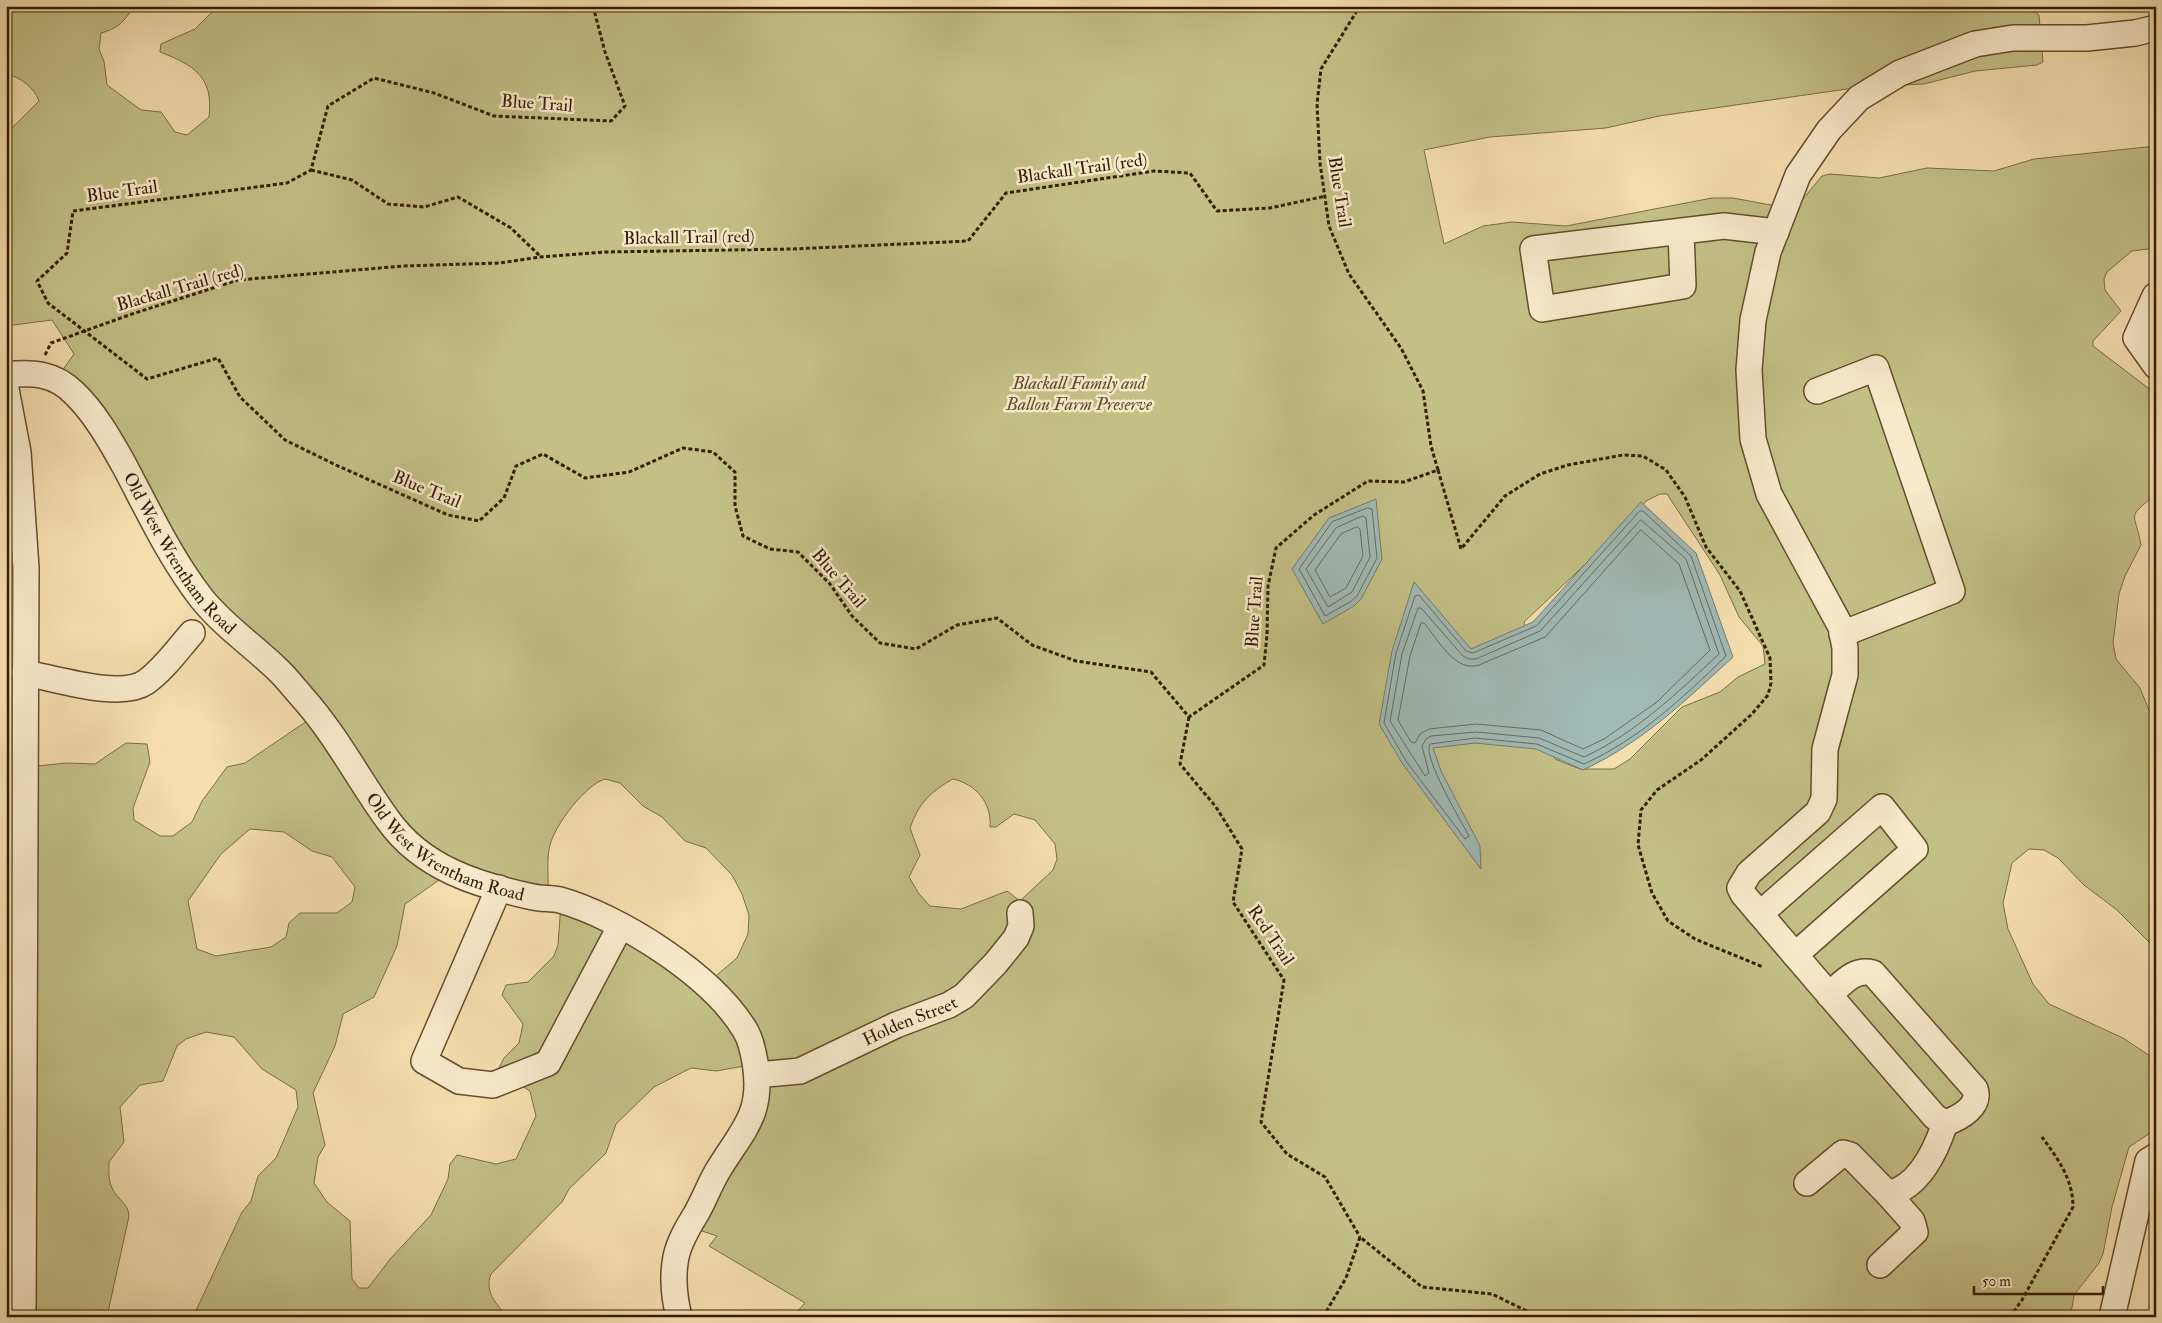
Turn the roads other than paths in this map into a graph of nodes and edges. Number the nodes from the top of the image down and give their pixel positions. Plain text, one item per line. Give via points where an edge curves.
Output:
1 (2156, 28) edge
2 (1681, 231) junction
3 (1776, 232) junction
4 (2155, 296) edge
5 (2156, 366) edge
6 (6, 375) edge
7 (6, 389) edge
8 (1817, 391) dead end
9 (192, 633) dead end
10 (1842, 634) junction
11 (16, 636) edge
12 (25, 673) junction
13 (499, 888) junction
14 (1020, 913) dead end
15 (1760, 914) junction
16 (620, 927) junction
17 (1795, 955) junction
18 (1829, 995) junction
19 (757, 1075) junction
20 (16, 1091) edge
21 (1945, 1123) junction
22 (2156, 1156) edge
23 (1807, 1183) dead end
24 (1888, 1194) junction
25 (1880, 1264) dead end
26 (23, 1317) edge
27 (679, 1317) edge
28 (2112, 1317) edge

1 - 3 street via 2087,38 2013,38 1976,44 1900,73 1859,98 1829,130 1798,175
2 - 2 street via 1532,249 1542,309 1683,286
2 - 3 street via 1724,226
3 - 10 street via 1768,252 1753,320 1749,370 1753,438 1768,494 1824,593
4 - 5 street via 2136,338
6 - 13 street, Old West Wrentham Road via 35,373 57,378 76,394 112,444 168,549 203,599 236,634 277,668 307,702 397,831 417,851 453,874
7 - 11 street via 18,452 26,568
8 - 10 street via 1876,368 1952,591
9 - 12 street via 146,682 132,688 112,688
10 - 15 street via 1845,675 1825,749 1824,799 1818,812 1743,882 1740,888 1743,894
11 - 12 street
12 - 20 street
13 - 16 street, Old West Wrentham Road via 557,900
13 - 16 street via 424,1062 459,1081 493,1085 548,1063
14 - 19 street, Holden Street via 1021,926 1016,938 964,996 949,1005 896,1024 800,1071
15 - 17 street
15 - 17 street via 1882,807 1915,849
16 - 19 street, Old West Wrentham Road via 694,974 717,994 752,1044
17 - 18 street
18 - 21 street via 1935,1117
18 - 21 street via 1853,974 1864,970 1873,973 1975,1089 1976,1102 1956,1120
19 - 27 street, Old West Wrentham Road via 757,1102 751,1121 717,1173 676,1254 673,1285
20 - 26 street
21 - 24 street via 1926,1167 1897,1192
22 - 28 street via 2148,1161
23 - 24 street via 1843,1153 1850,1155
24 - 25 street via 1912,1221 1915,1232

